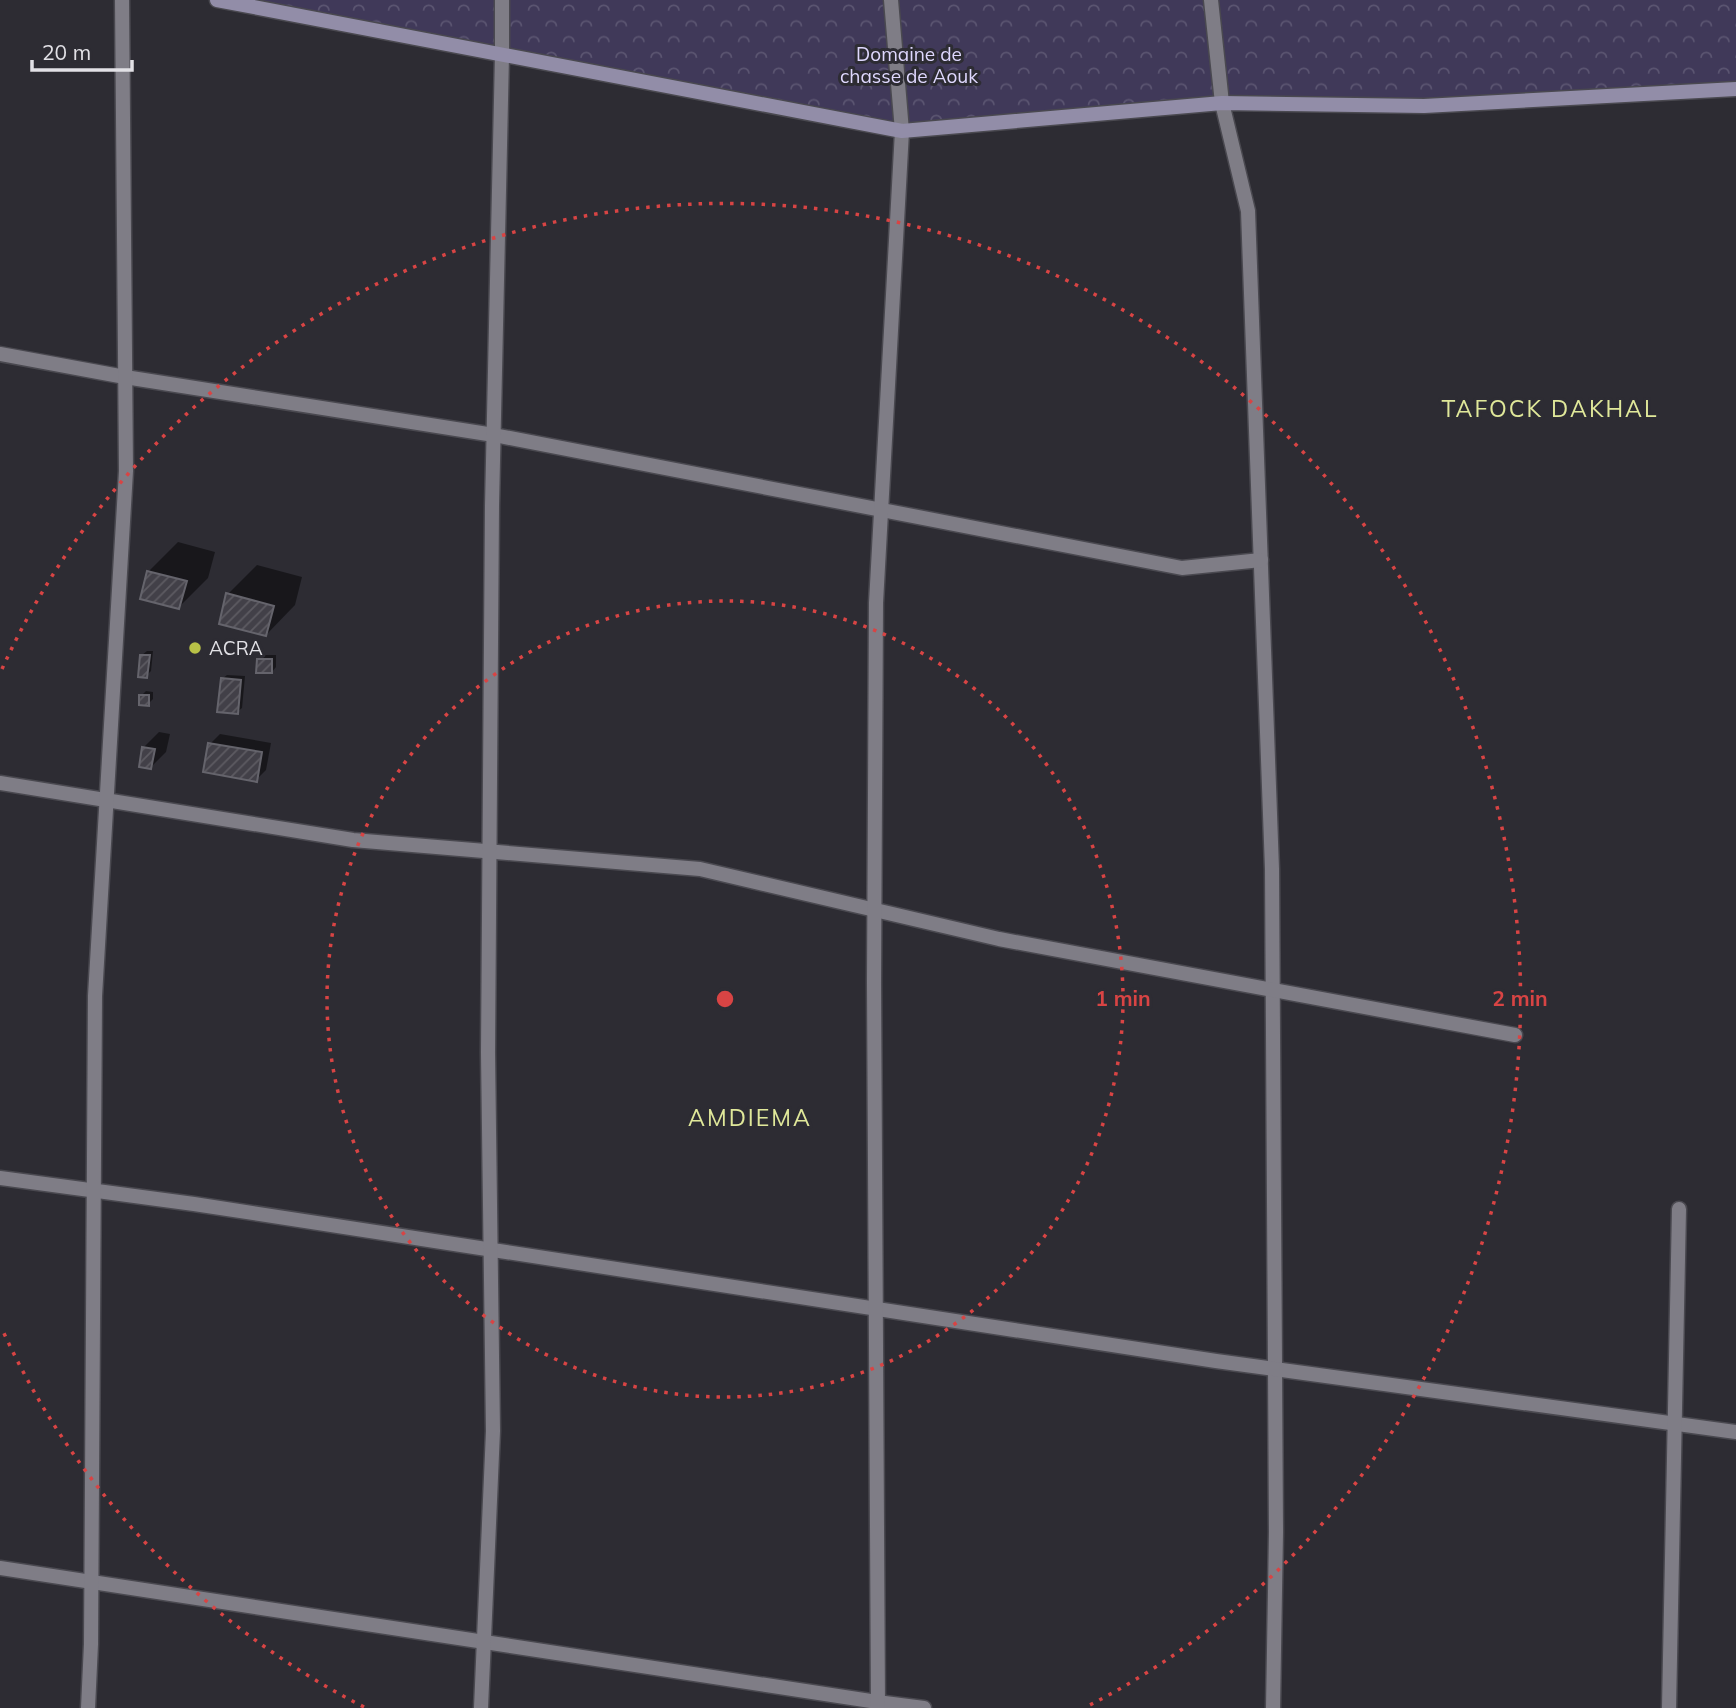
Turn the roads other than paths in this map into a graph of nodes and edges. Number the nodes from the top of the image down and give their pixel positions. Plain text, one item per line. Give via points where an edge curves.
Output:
1 (122, 0) edge
2 (217, 0) edge
3 (502, 0) edge
4 (891, 0) edge
5 (1211, 0) edge
6 (502, 55) junction
7 (1736, 89) edge
8 (1222, 103) junction
9 (902, 131) junction
10 (0, 354) edge
11 (125, 377) junction
12 (494, 436) junction
13 (881, 510) junction
14 (1261, 560) junction
15 (0, 783) edge
16 (106, 800) junction
17 (490, 851) junction
18 (874, 909) junction
19 (1273, 990) junction
20 (1514, 1035) dead end
21 (0, 1178) edge
22 (93, 1191) junction
23 (1679, 1209) dead end
24 (491, 1250) junction
25 (875, 1309) junction
26 (1275, 1370) junction
27 (1674, 1424) junction
28 (1736, 1432) edge
29 (0, 1568) edge
30 (91, 1582) junction
31 (484, 1642) junction
32 (877, 1705) edge
33 (88, 1708) edge
34 (481, 1708) edge
35 (924, 1708) edge
36 (1273, 1708) edge
37 (1669, 1708) edge

1 - 11 street
2 - 6 street
3 - 6 street
4 - 9 street
5 - 8 street
6 - 9 street
6 - 12 street
7 - 8 street via 1424,106
8 - 9 street
8 - 14 street via 1248,211
9 - 13 street
10 - 11 street
11 - 12 street
11 - 16 street via 126,471
12 - 13 street
12 - 17 street
13 - 14 street via 1182,568
13 - 18 street
14 - 19 street
15 - 16 street
16 - 17 street via 353,840
16 - 22 street via 95,996
17 - 18 street via 700,869
17 - 24 street
18 - 19 street via 999,939
18 - 25 street
19 - 20 street
19 - 26 street
21 - 22 street
22 - 24 street
22 - 30 street
23 - 27 street
24 - 25 street
24 - 31 street via 493,1431
25 - 26 street
25 - 32 street
26 - 27 street
26 - 36 street
27 - 28 street
27 - 37 street
29 - 30 street
30 - 31 street
30 - 33 street
31 - 32 street
31 - 34 street
32 - 35 street

